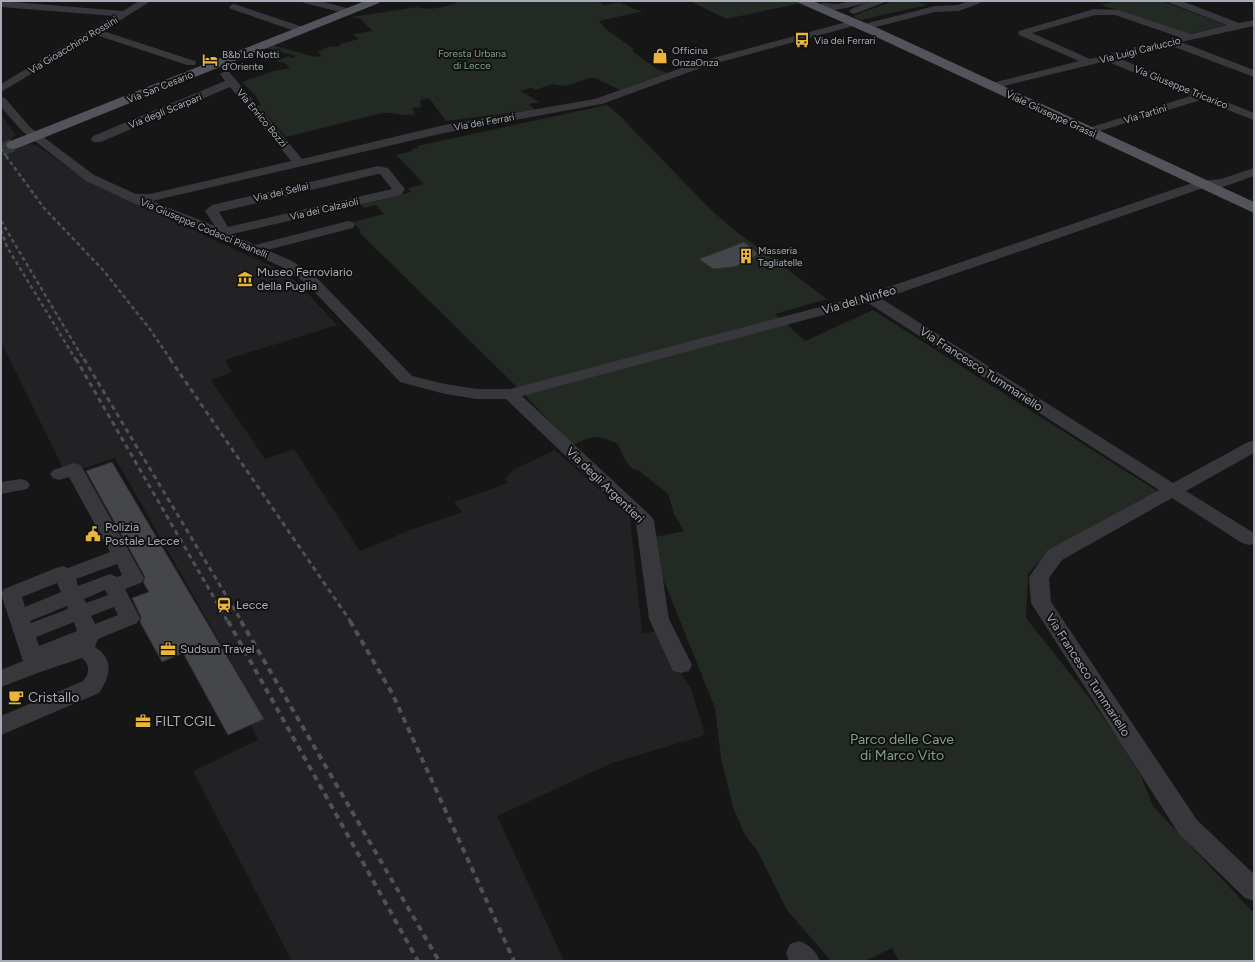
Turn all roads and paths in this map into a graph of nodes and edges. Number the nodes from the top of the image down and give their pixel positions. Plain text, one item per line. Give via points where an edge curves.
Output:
1 (44, 1) edge
2 (146, 1) edge
3 (306, 1) edge
4 (333, 1) edge
5 (375, 1) edge
6 (803, 1) edge
7 (811, 1) edge
8 (863, 1) edge
9 (880, 1) edge
10 (977, 1) edge
11 (1196, 1) edge
12 (1178, 3) edge
13 (1, 4) edge
14 (34, 6) junction
15 (823, 6) junction
16 (234, 7) dead end
17 (354, 9) junction
18 (124, 14) junction
19 (852, 21) junction
20 (1254, 23) edge
21 (1235, 26) junction
22 (302, 30) junction
23 (96, 32) junction
24 (1254, 34) edge
25 (1190, 37) junction
26 (1170, 42) junction
27 (1108, 58) junction
28 (1089, 62) junction
29 (191, 63) dead end
30 (1254, 74) edge
31 (229, 78) joint
32 (992, 86) junction
33 (1, 89) edge
34 (1202, 96) junction
35 (1, 100) edge
36 (1254, 117) edge
37 (1089, 131) junction
38 (35, 136) junction
39 (97, 139) dead end
40 (13, 145) tunnel mouth
41 (299, 163) junction
42 (278, 168) junction
43 (378, 170) joint
44 (1254, 172) edge
45 (1202, 184) junction
46 (297, 189) junction
47 (133, 198) junction
48 (1254, 208) edge
49 (348, 225) dead end
50 (220, 234) junction
51 (254, 249) junction
52 (870, 298) junction
53 (510, 394) junction
54 (1254, 446) edge
55 (59, 474) dead end
56 (21, 485) dead end
57 (1, 488) edge
58 (1172, 491) junction
59 (1248, 539) dead end
60 (121, 555) junction
61 (100, 563) junction
62 (64, 576) junction
63 (44, 581) junction
64 (114, 588) junction
65 (76, 604) junction
66 (57, 611) junction
67 (21, 625) junction
68 (81, 642) junction
69 (30, 664) junction
70 (681, 665) dead end
71 (1, 679) edge
72 (1, 726) edge
73 (1254, 890) edge

1 - 14 street
2 - 18 street, Via Gioacchino Rossini
3 - 17 street
4 - 17 street
5 - 17 main road, Via San Cesario
6 - 19 main road, Viale Giuseppe Grassi
7 - 15 main road, Viale Giuseppe Grassi
8 - 15 street via 838,7
9 - 19 street
10 - 19 street via 959,8
11 - 12 street
12 - 21 street
13 - 14 street
14 - 18 street
15 - 19 main road, Viale Giuseppe Grassi
16 - 22 street
17 - 22 main road, Via San Cesario
18 - 23 street, Via Gioacchino Rossini
19 - 32 main road, Viale Giuseppe Grassi
19 - 41 street, Via dei Ferrari via 702,64 598,102 444,129
20 - 21 street, Via Luigi Carluccio
21 - 24 street
21 - 25 street, Via Luigi Carluccio
22 - 38 main road, Via San Cesario
23 - 29 street
23 - 33 street, Via Gioacchino Rossini
25 - 26 street, Via Luigi Carluccio
25 - 28 street, Via Luigi Carluccio via 1116,12 1094,12 1023,33
26 - 27 street, Via Luigi Carluccio
26 - 30 street
27 - 28 street, Via Luigi Carluccio
27 - 34 street, Via Giuseppe Tricarico
28 - 32 street, Via Luigi Carluccio
31 - 39 street, Via degli Scarpari
31 - 41 street, Via Enrico Bozzi
32 - 37 main road, Viale Giuseppe Grassi
34 - 36 street, Via Giuseppe Tricarico
34 - 37 street, Via Tartini
35 - 38 street
37 - 45 main road, Viale Giuseppe Grassi
38 - 40 main road, Via San Cesario
38 - 47 street, Via Giuseppe Codacci Pisanelli via 90,178
41 - 42 street, Via dei Ferrari
42 - 46 street
42 - 47 street, Via dei Ferrari via 150,198
43 - 46 street, Via dei Sellai
43 - 50 street, Via dei Calzaioli via 384,171 399,189 396,192
44 - 45 street, Via del Ninfeo via 1223,183
45 - 48 main road, Viale Giuseppe Grassi
45 - 52 street, Via del Ninfeo
46 - 50 street, Via dei Sellai via 217,208 212,211 223,230
47 - 50 street, Via Giuseppe Codacci Pisanelli
49 - 51 street
50 - 51 street, Via Giuseppe Codacci Pisanelli
51 - 53 street, Via Giuseppe Codacci Pisanelli via 287,264 311,280 406,379 478,394
52 - 53 street, Via del Ninfeo
52 - 58 street, Via Francesco Tummariello
53 - 70 street, Via degli Argentieri via 645,520 659,620
54 - 58 street
55 - 60 street via 74,469
56 - 57 street
58 - 59 street, Via Francesco Tummariello
58 - 73 street, Via Francesco Tummariello via 1055,555 1039,577 1041,603 1188,827
60 - 61 street
60 - 64 street via 134,578
61 - 62 street
61 - 64 street
62 - 63 street via 63,573
62 - 65 street
63 - 66 street
63 - 67 street via 11,594
64 - 65 street
64 - 68 street via 130,618
65 - 66 street
65 - 68 street
66 - 67 street
66 - 68 street
67 - 69 street
68 - 69 street
68 - 72 street via 100,668 98,679 91,687
69 - 71 street

